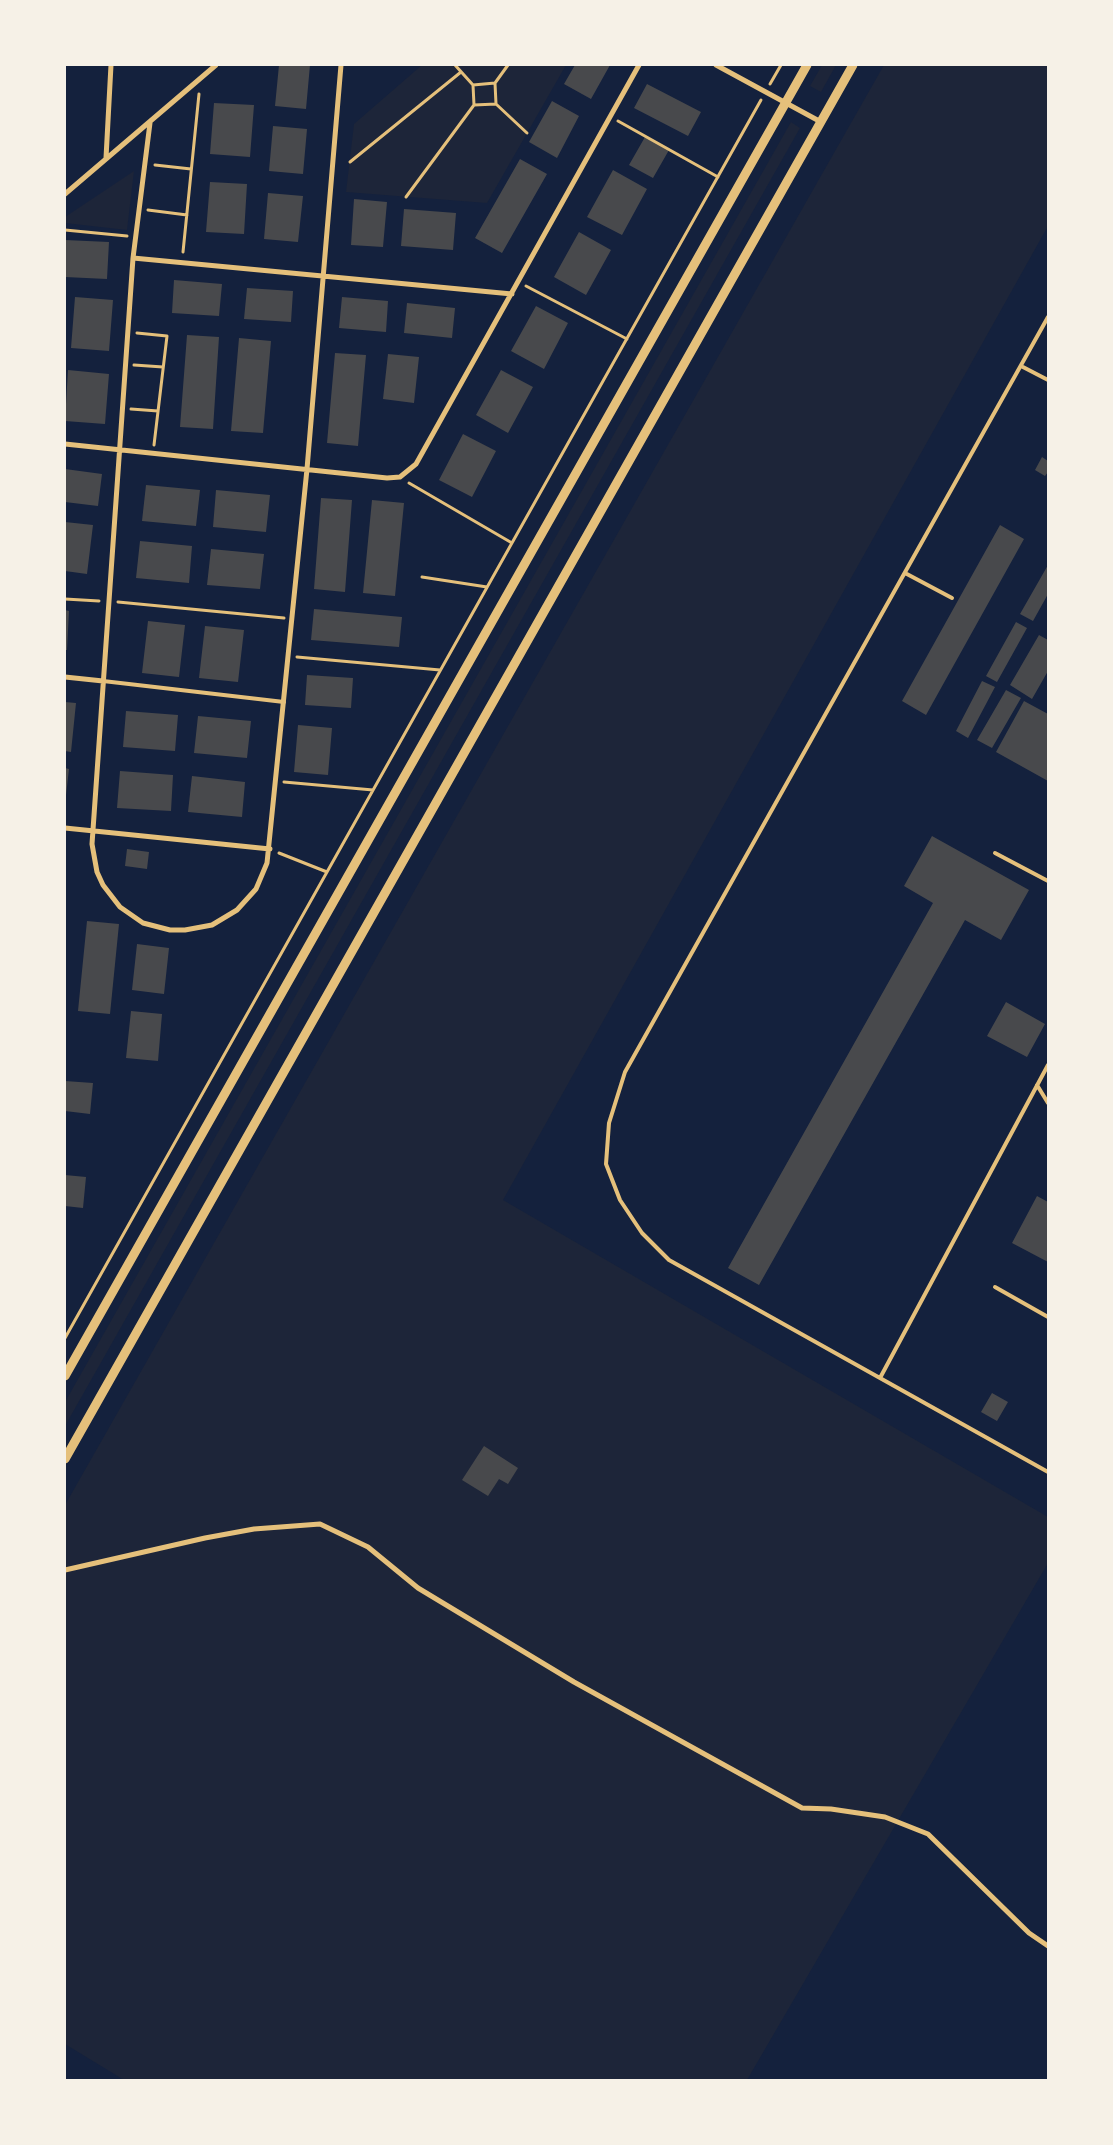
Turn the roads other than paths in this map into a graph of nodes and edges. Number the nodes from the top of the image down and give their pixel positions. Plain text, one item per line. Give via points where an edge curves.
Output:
1 (111, 65) edge
2 (216, 65) edge
3 (340, 65) edge
4 (639, 65) edge
5 (716, 65) edge
6 (807, 65) edge
7 (854, 65) edge
8 (785, 103) junction
9 (821, 122) junction
10 (150, 123) junction
11 (106, 158) junction
12 (65, 194) edge
13 (133, 258) junction
14 (323, 276) junction
15 (512, 294) junction
16 (1048, 317) edge
17 (1021, 366) junction
18 (1048, 380) edge
19 (65, 444) edge
20 (120, 449) junction
21 (307, 469) junction
22 (905, 573) junction
23 (952, 598) dead end
24 (65, 677) edge
25 (103, 681) junction
26 (284, 702) junction
27 (65, 828) edge
28 (92, 830) junction
29 (270, 849) junction
30 (995, 853) dead end
31 (1048, 881) edge
32 (1048, 1065) edge
33 (1038, 1085) junction
34 (1048, 1103) edge
35 (995, 1288) dead end
36 (1048, 1317) edge
37 (65, 1376) edge
38 (880, 1378) junction
39 (65, 1459) edge
40 (1048, 1472) edge
41 (65, 1570) edge
42 (1048, 1946) edge

1 - 11 street
2 - 10 street
3 - 14 street
4 - 15 street
5 - 8 street
6 - 8 street
7 - 9 street
8 - 9 street
8 - 37 street
9 - 39 street
10 - 11 street
10 - 13 street
11 - 12 street
13 - 14 street
13 - 20 street
14 - 15 street
14 - 21 street
15 - 21 street via 416,464 400,478
16 - 17 lane
17 - 18 lane
17 - 22 lane
19 - 20 street
20 - 21 street
20 - 25 street
21 - 26 street
22 - 23 lane
22 - 38 lane via 625,1072 609,1123 606,1164 620,1200 642,1233 669,1260
24 - 25 street
25 - 26 lane
25 - 28 street
26 - 29 street
27 - 28 street
28 - 29 street
28 - 29 street via 95,865 110,896 137,919 170,930 199,929 237,910 256,889
30 - 31 lane
32 - 33 lane
33 - 34 lane
33 - 38 lane
35 - 36 lane
38 - 40 lane
41 - 42 street via 244,1531 320,1524 368,1547 418,1588 574,1682 802,1808 884,1817 928,1834

